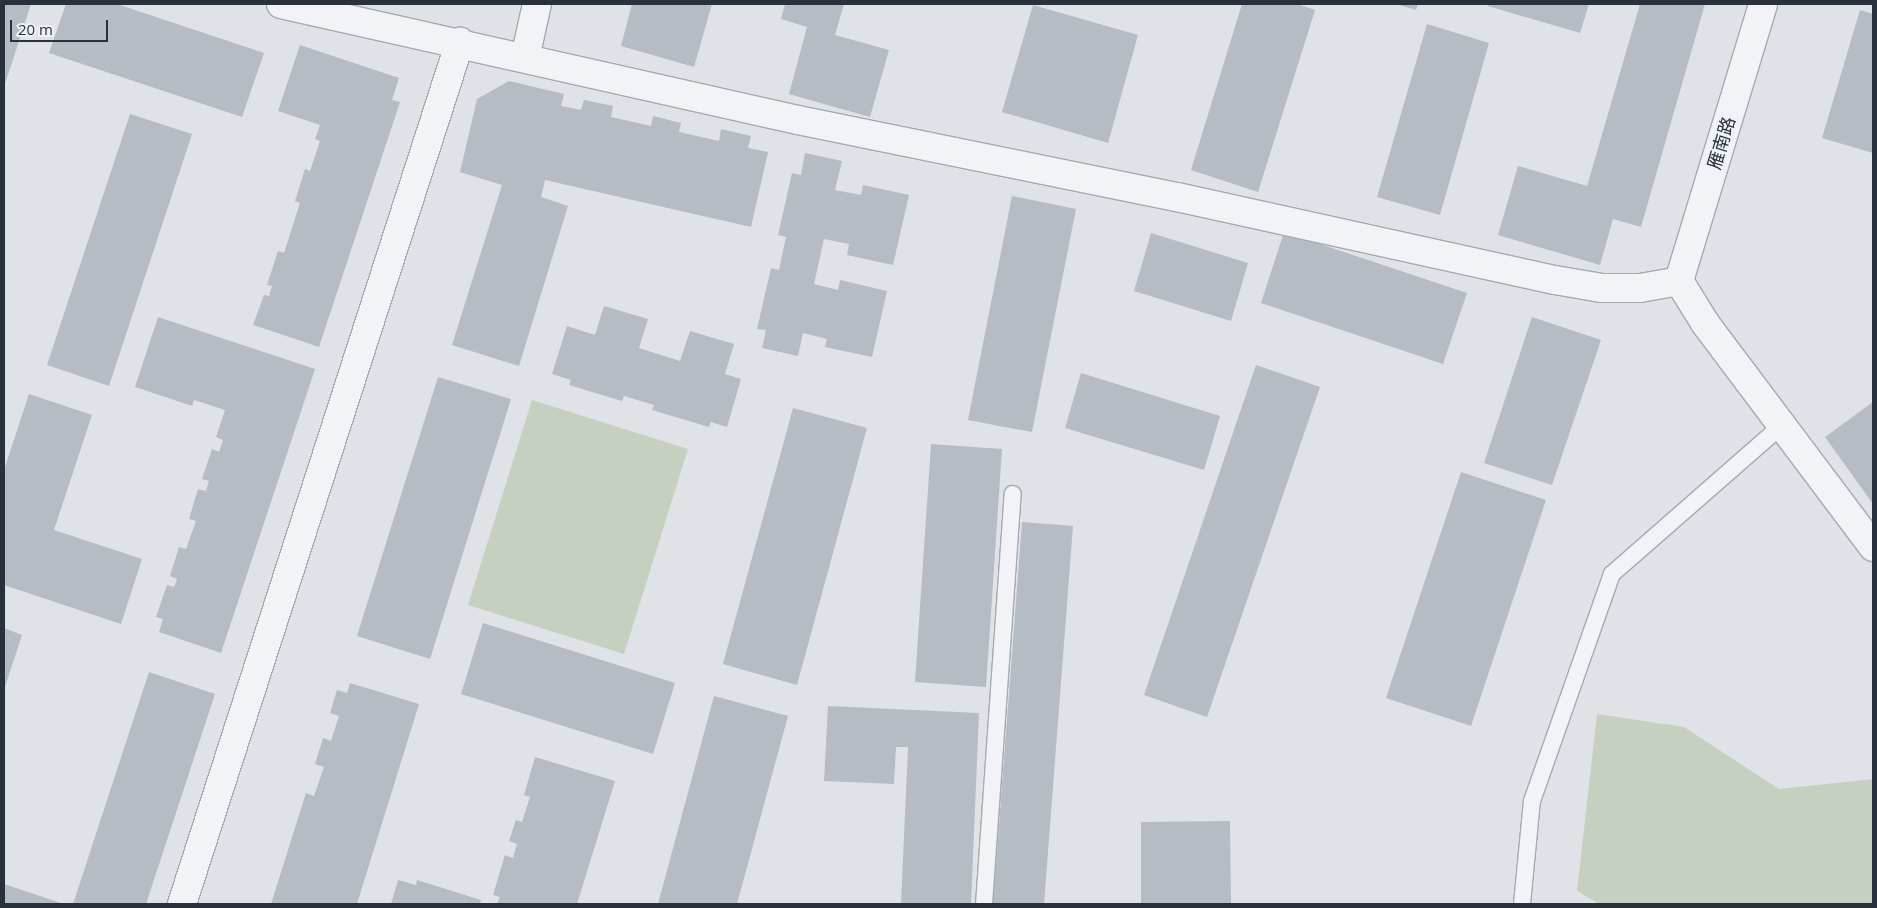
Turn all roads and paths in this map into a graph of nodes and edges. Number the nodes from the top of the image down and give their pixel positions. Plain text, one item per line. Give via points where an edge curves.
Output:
1 (280, 4) edge
2 (537, 4) edge
3 (1763, 4) edge
4 (460, 42) junction
5 (525, 58) junction
6 (1679, 282) junction
7 (1782, 425) junction
8 (1013, 494) dead end
9 (1873, 546) edge
10 (182, 904) edge
11 (984, 904) edge
12 (1522, 904) edge

1 - 4 street
2 - 5 street
3 - 6 street, 雁南路
4 - 5 street
4 - 10 street
5 - 6 street via 798,120 1177,197 1555,280 1621,288
6 - 7 street
7 - 9 street
7 - 12 lane via 1612,574 1532,801
8 - 11 lane

